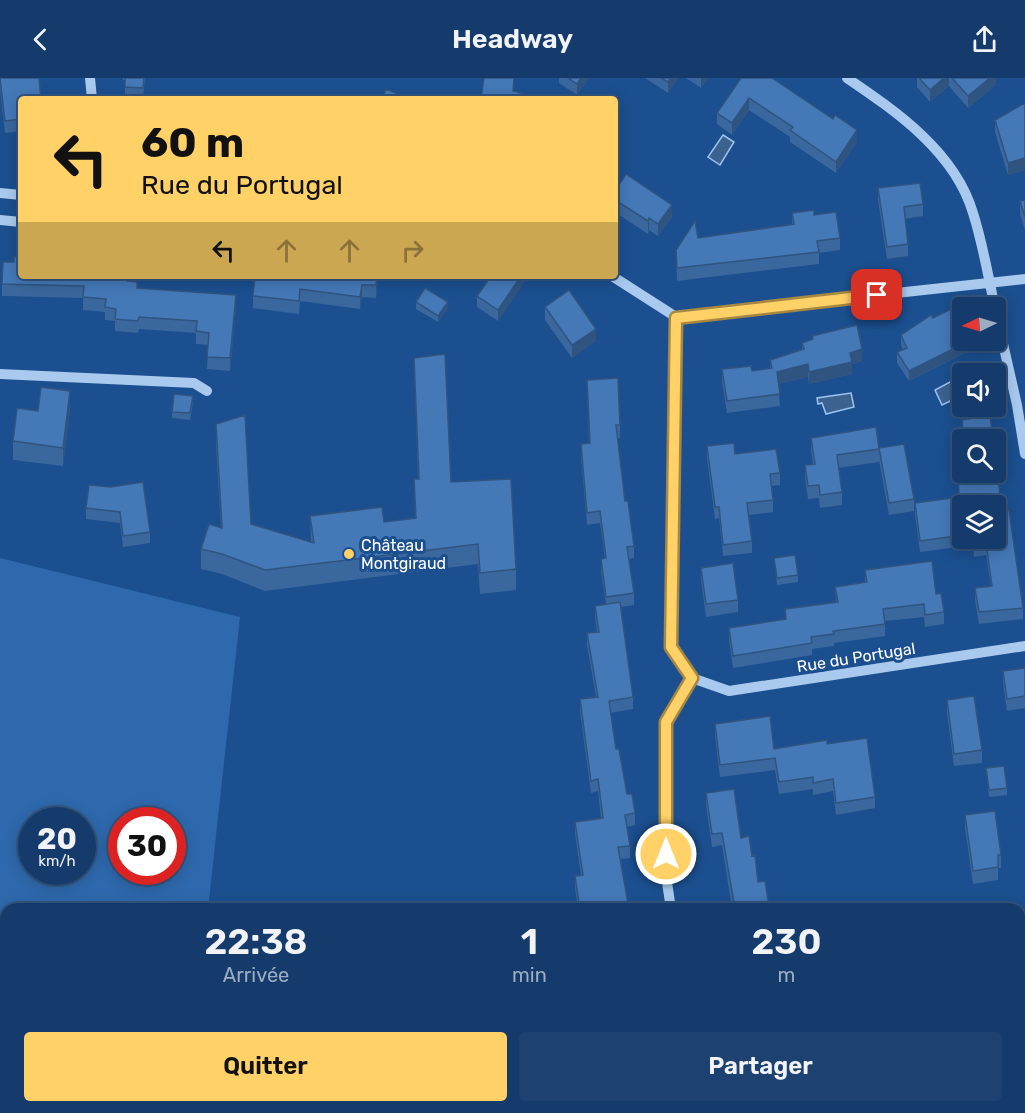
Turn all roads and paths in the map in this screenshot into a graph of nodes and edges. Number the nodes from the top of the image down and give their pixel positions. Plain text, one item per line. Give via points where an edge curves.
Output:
1 (90, 78) edge
2 (847, 78) edge
3 (92, 96) edge
4 (0, 194) edge
5 (18, 195) edge
6 (0, 220) edge
7 (18, 222) edge
8 (617, 279) edge
9 (1025, 279) edge
10 (989, 283) junction
11 (992, 297) edge
12 (676, 318) junction
13 (1005, 351) edge
14 (0, 374) edge
15 (207, 391) dead end
16 (1025, 454) edge
17 (1025, 646) edge
18 (692, 678) junction
19 (670, 903) edge

1 - 3 street
2 - 10 street via 890,106 941,155 960,181 973,212
4 - 5 street
6 - 7 street
8 - 12 street
9 - 10 street
10 - 11 street
10 - 12 street
12 - 18 street via 671,647
13 - 16 street
14 - 15 street via 194,383
17 - 18 street, Rue du Portugal via 729,691
18 - 19 street via 666,722 666,876

